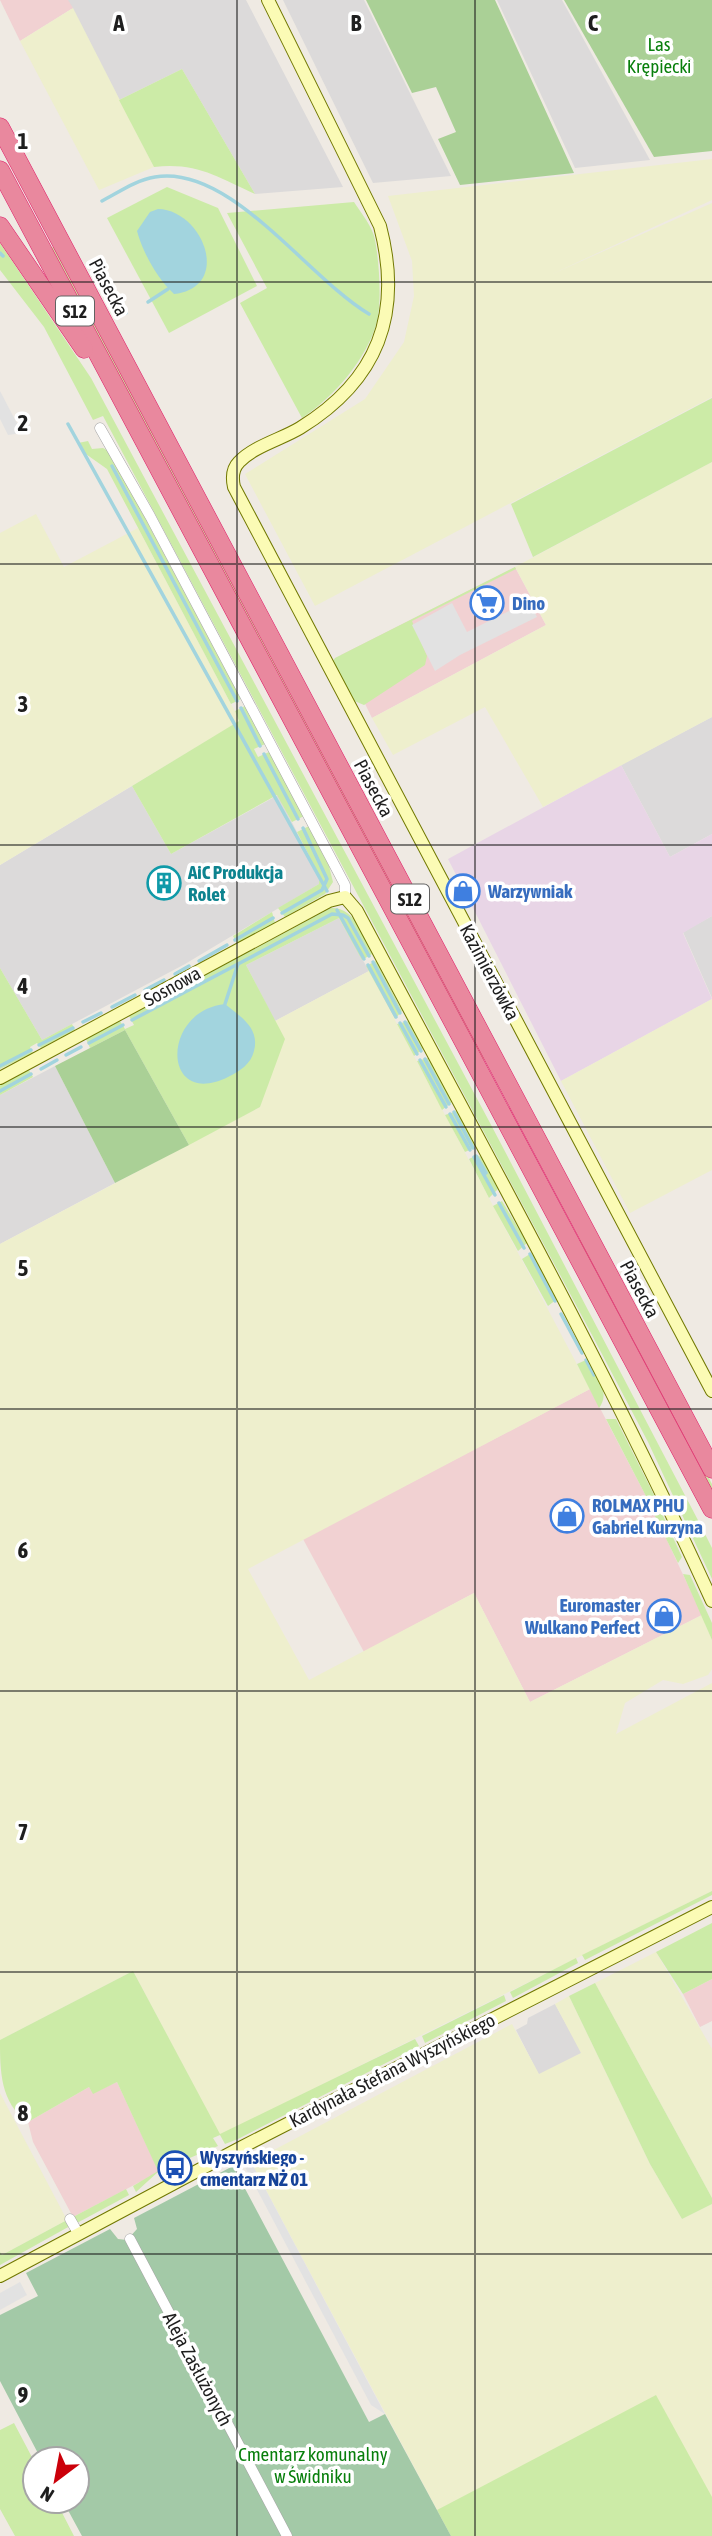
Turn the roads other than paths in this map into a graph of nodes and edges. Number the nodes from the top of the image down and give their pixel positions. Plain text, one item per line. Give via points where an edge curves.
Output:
1 (268, 0) edge
2 (0, 127) edge
3 (0, 170) edge
4 (0, 226) edge
5 (100, 428) dead end
6 (150, 452) junction
7 (345, 897) junction
8 (0, 1078) edge
9 (712, 1391) edge
10 (712, 1469) edge
11 (712, 1509) edge
12 (712, 1601) edge
13 (712, 1907) edge
14 (71, 2218) dead end
15 (78, 2234) junction
16 (130, 2239) dead end
17 (0, 2276) edge
18 (287, 2536) edge

1 - 9 street, Kazimierzówka via 380,226 389,294 375,350 352,388 321,415 240,461 232,478
2 - 10 highway, Piasecka / S12
3 - 6 highway, Piasecka / S12
4 - 6 highway
5 - 7 street via 345,885
6 - 11 highway, Piasecka / S12
7 - 8 street, Sosnowa via 329,901
7 - 12 street via 357,911 625,1416
13 - 15 street, Kardynała Stefana Wyszyńskiego
14 - 15 street
15 - 17 street, Kardynała Stefana Wyszyńskiego
16 - 18 street, Aleja Zasłużonych

